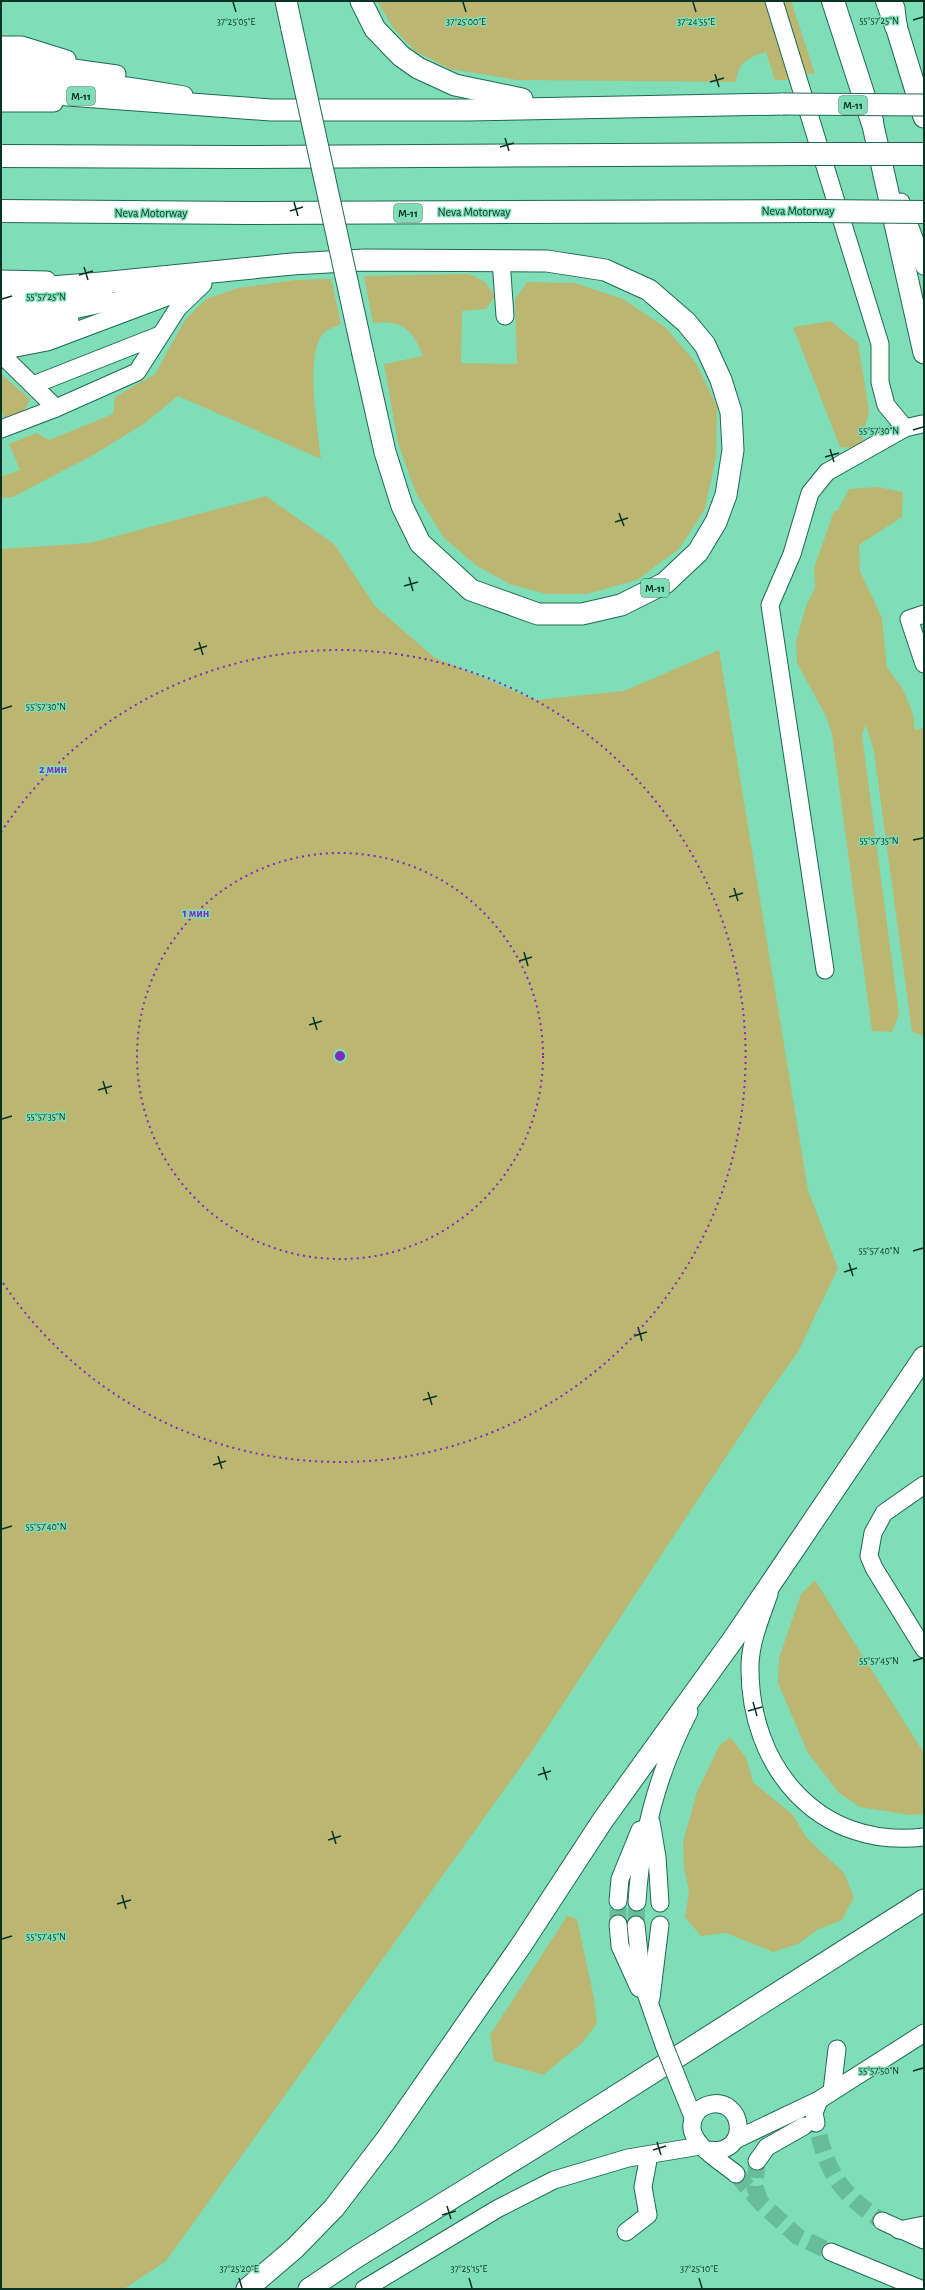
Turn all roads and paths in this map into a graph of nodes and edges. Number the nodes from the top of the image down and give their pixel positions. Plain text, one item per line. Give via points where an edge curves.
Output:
1 (286, 1) edge
2 (361, 1) edge
3 (774, 1) edge
4 (833, 1) edge
5 (888, 1) edge
6 (892, 1) edge
7 (896, 26) junction
8 (1, 45) edge
9 (1, 61) edge
10 (117, 74) junction
11 (1, 75) edge
12 (1, 90) edge
13 (196, 97) junction
14 (1, 103) edge
15 (160, 103) junction
16 (924, 105) edge
17 (570, 107) junction
18 (271, 110) junction
19 (924, 117) edge
20 (872, 121) junction
21 (924, 154) edge
22 (1, 156) edge
23 (1, 211) edge
24 (924, 212) edge
25 (501, 260) junction
26 (924, 266) edge
27 (1, 279) edge
28 (198, 280) junction
29 (168, 281) junction
30 (101, 284) junction
31 (1, 291) edge
32 (1, 305) edge
33 (505, 316) dead end
34 (1, 320) edge
35 (1, 334) edge
36 (160, 335) junction
37 (1, 351) edge
38 (924, 353) edge
39 (1, 354) edge
40 (33, 385) junction
41 (56, 408) junction
42 (922, 424) dead end
43 (905, 428) junction
44 (1, 429) edge
45 (924, 614) edge
46 (924, 664) edge
47 (825, 970) dead end
48 (924, 1357) edge
49 (924, 1484) edge
50 (774, 1579) junction
51 (924, 1649) edge
52 (713, 1666) junction
53 (649, 1812) junction
54 (924, 1837) edge
55 (640, 1838) junction
56 (924, 1900) edge
57 (633, 1902) junction
58 (632, 1924) junction
59 (644, 1992) junction
60 (924, 2033) edge
61 (837, 2049) dead end
62 (825, 2095) junction
63 (694, 2117) junction
64 (735, 2140) junction
65 (704, 2148) junction
66 (649, 2155) junction
67 (757, 2161) tunnel mouth
68 (736, 2174) tunnel mouth
69 (882, 2221) tunnel mouth
70 (924, 2225) edge
71 (899, 2230) junction
72 (626, 2232) dead end
73 (924, 2240) edge
74 (831, 2252) tunnel mouth
75 (918, 2287) edge
76 (247, 2289) edge
77 (309, 2289) edge
78 (365, 2289) edge

1 - 25 main road, М-11, bridge via 385,452 402,506 420,543 471,590 538,614 582,614 621,605 665,583 698,552 716,522 726,494 733,450 731,412 721,380 705,345 686,322 649,290 605,270 548,261
2 - 17 main road, М-11 via 375,29 401,56 418,68 456,85 502,96
3 - 43 street via 880,344 880,382 886,405
4 - 20 highway
5 - 7 highway
6 - 7 main road
7 - 19 main road
8 - 10 street via 22,45
9 - 10 street via 23,61
10 - 13 street
11 - 13 street via 23,75 150,89
12 - 15 main road, М-11
13 - 18 street
14 - 15 street
15 - 18 main road, М-11
16 - 17 main road, М-11, bridge
17 - 18 main road, М-11
20 - 26 street
20 - 38 main road
21 - 22 highway, bridge
23 - 24 highway, Neva Motorway / М-11, bridge
25 - 28 main road, М-11 via 364,260 251,269
25 - 33 street
27 - 30 street
28 - 29 main road, М-11
28 - 36 street
28 - 37 street via 47,342
29 - 30 main road, М-11
29 - 32 street via 57,300
29 - 34 street via 124,299 55,314
29 - 35 street via 85,317 47,327
30 - 31 main road, М-11
36 - 40 street
36 - 41 street via 137,372
39 - 40 street
40 - 41 street
41 - 44 street
42 - 43 street
43 - 47 street via 827,472 810,493 792,554 770,605
45 - 46 street via 909,619
48 - 50 main road
49 - 51 street via 884,1513 873,1533 869,1556
50 - 52 main road
50 - 54 street via 753,1641 750,1663 751,1692 757,1722 773,1762 797,1795 829,1820 867,1835 887,1839
52 - 53 street via 681,1728
52 - 76 main road via 356,2181 295,2248
53 - 55 street
53 - 57 street via 657,1857
55 - 57 street
55 - 57 street via 612,1880
56 - 77 main road
58 - 59 street
58 - 59 street
58 - 59 street via 612,1945 621,1966
59 - 63 street, bridge
60 - 62 street
61 - 62 street
62 - 64 street
62 - 67 street via 810,2125 767,2147
63 - 64 street via 704,2106 719,2104 726,2107 737,2118 738,2133
63 - 65 street via 692,2133
64 - 65 street via 723,2150
65 - 66 street
65 - 68 street
66 - 72 street via 643,2187 648,2215
66 - 78 street via 581,2170 554,2180 497,2209
69 - 71 street
70 - 71 street
71 - 73 street
74 - 75 street

